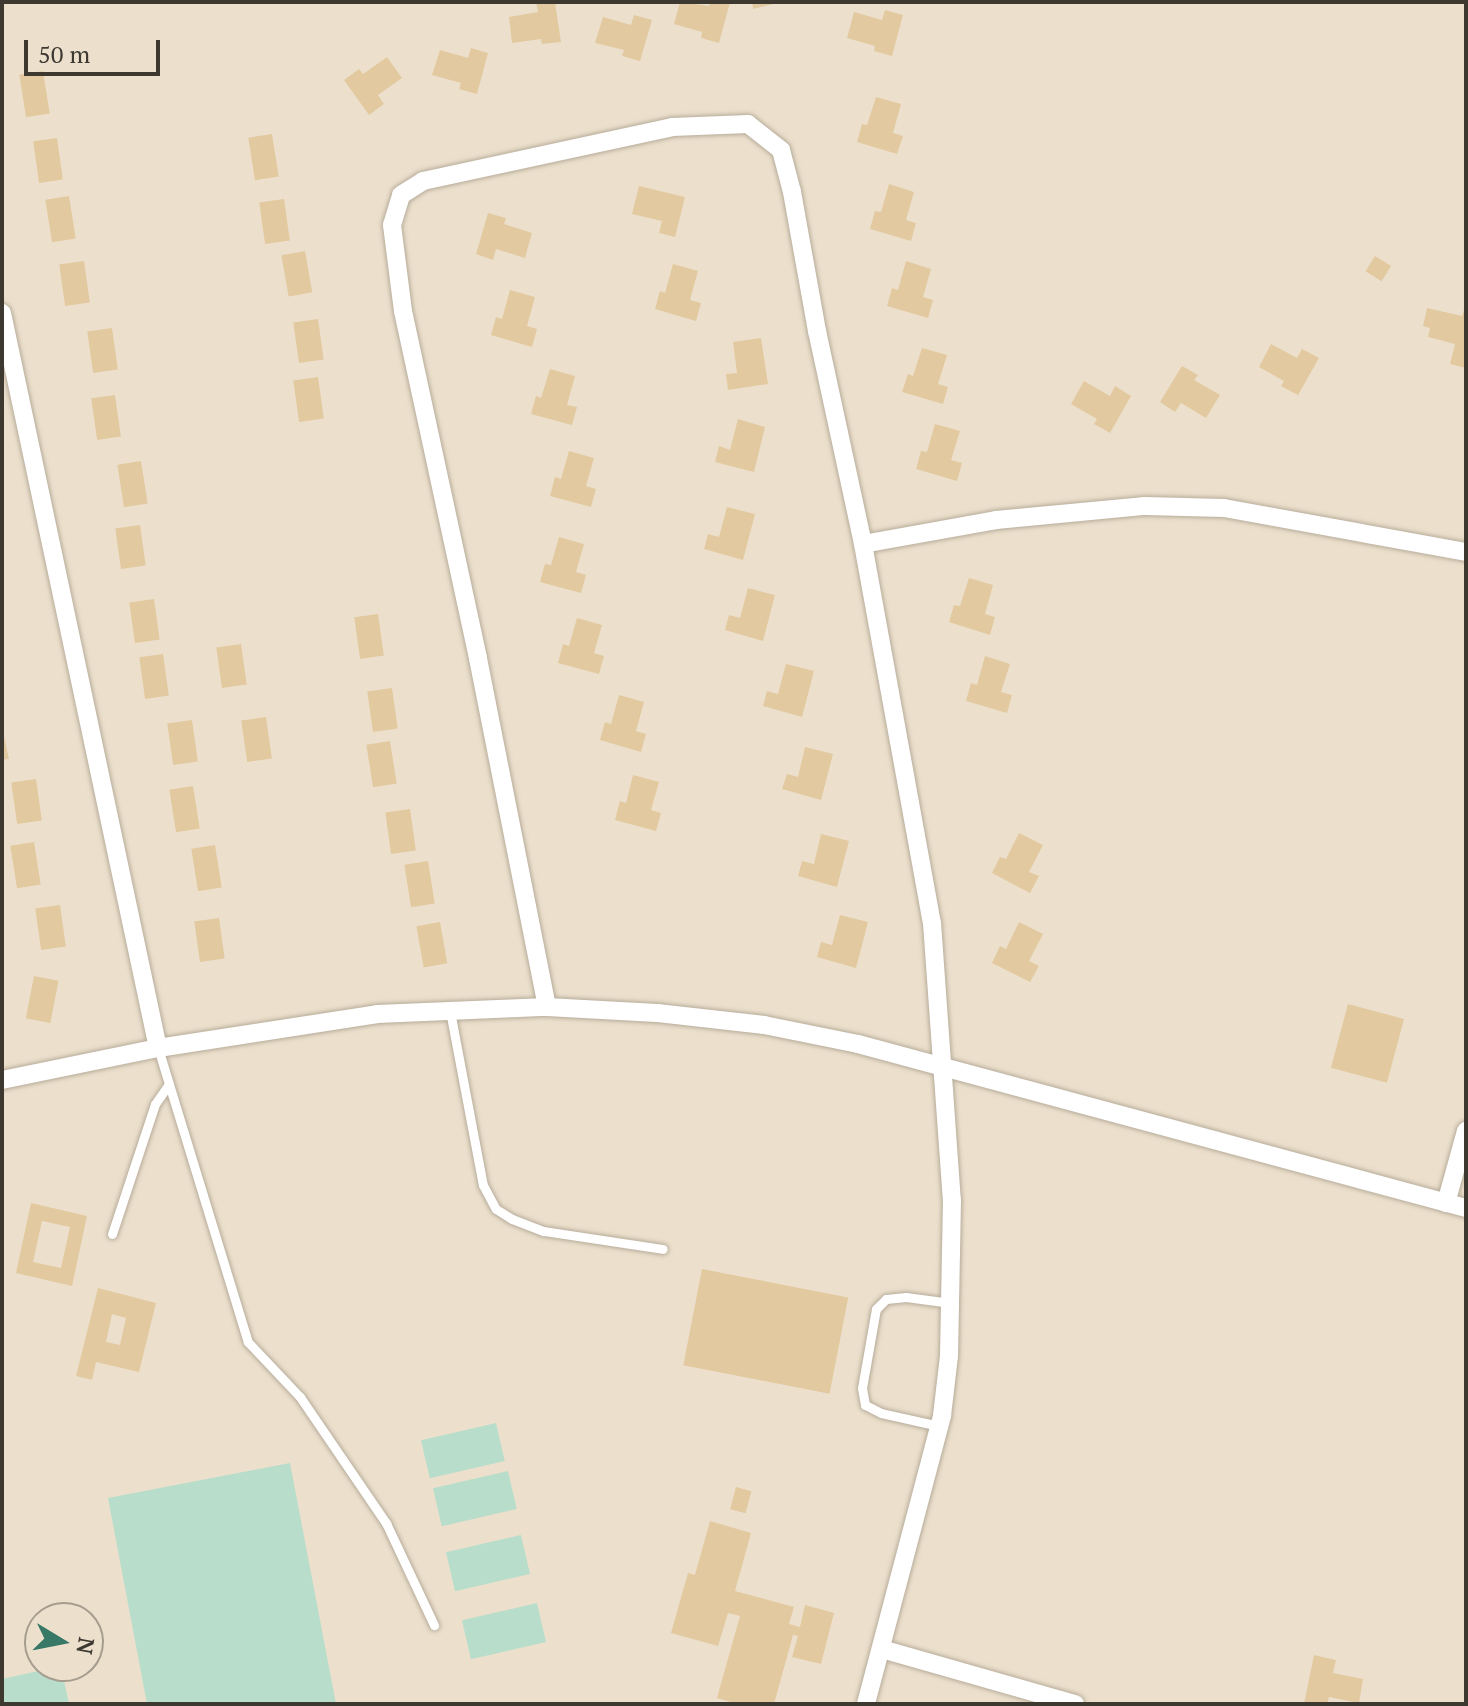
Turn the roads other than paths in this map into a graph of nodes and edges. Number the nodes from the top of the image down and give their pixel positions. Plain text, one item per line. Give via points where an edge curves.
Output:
1 (2, 313) edge
2 (863, 544) junction
3 (1466, 552) edge
4 (547, 1007) junction
5 (450, 1011) junction
6 (158, 1048) junction
7 (943, 1067) junction
8 (2, 1080) edge
9 (169, 1084) junction
10 (1466, 1131) edge
11 (1446, 1203) junction
12 (1466, 1208) edge
13 (112, 1234) dead end
14 (663, 1249) dead end
15 (951, 1303) junction
16 (939, 1426) junction
17 (434, 1625) dead end
18 (882, 1649) junction
19 (866, 1704) edge
20 (1075, 1704) edge

1 - 6 street
2 - 3 street via 996,520 1145,506 1239,510
2 - 4 street via 792,192 781,150 766,136 748,124 672,127 423,181 401,195 392,225 403,311
2 - 7 street via 932,923
4 - 5 street
4 - 7 street via 764,1025
5 - 6 street via 377,1014
5 - 14 lane via 483,1185 496,1209 544,1231
6 - 8 street
6 - 9 lane
7 - 11 street
7 - 15 street via 952,1200
9 - 13 lane via 155,1104
9 - 17 lane via 248,1342 300,1397 386,1523
10 - 11 street
11 - 12 street
15 - 16 street
15 - 16 lane via 886,1299 876,1309 862,1388 865,1405 881,1413
16 - 18 street
18 - 19 street
18 - 20 street

